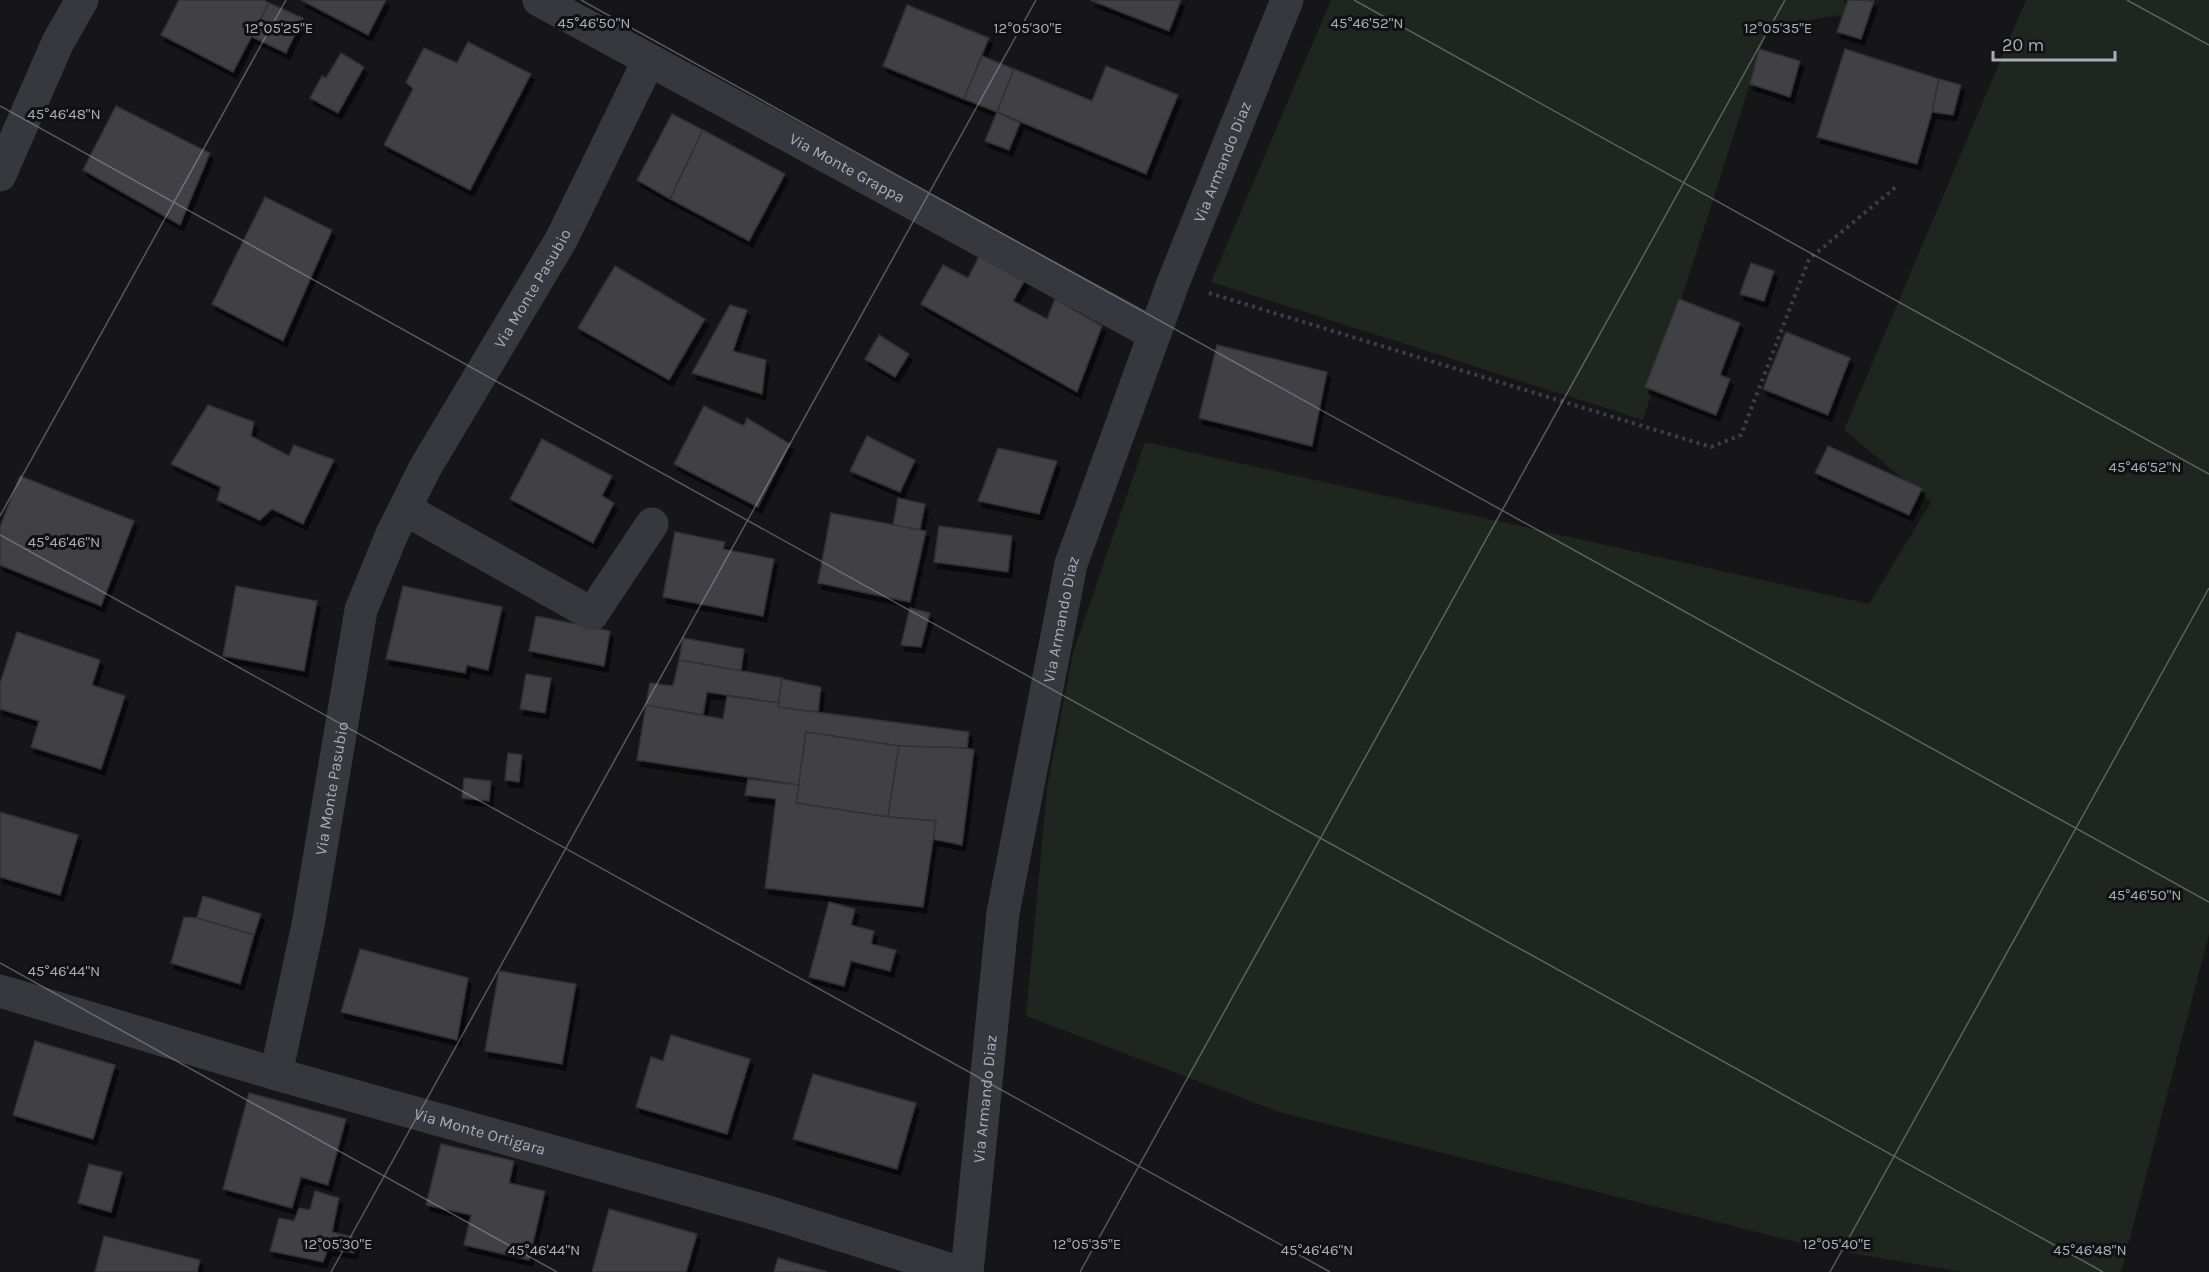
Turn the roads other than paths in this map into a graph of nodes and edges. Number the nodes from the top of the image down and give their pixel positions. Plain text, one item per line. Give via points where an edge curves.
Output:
1 (82, 0) edge
2 (539, 0) edge
3 (1287, 0) edge
4 (649, 60) junction
5 (0, 175) edge
6 (1154, 334) junction
7 (405, 509) junction
8 (652, 524) dead end
9 (0, 991) edge
10 (276, 1074) junction
11 (958, 1272) edge
12 (967, 1272) edge

1 - 5 street via 58,42
2 - 4 street, Via Monte Grappa
3 - 6 street, Via Armando Diaz
4 - 6 street, Via Monte Grappa
4 - 7 street, Via Monte Pasubio via 561,240 425,468
6 - 12 street, Via Armando Diaz via 1071,564 1003,913
7 - 8 street via 592,614
7 - 10 street, Via Monte Pasubio via 361,609 308,925
9 - 10 street, Via Monte Ortigara
10 - 11 street, Via Monte Ortigara via 765,1211

